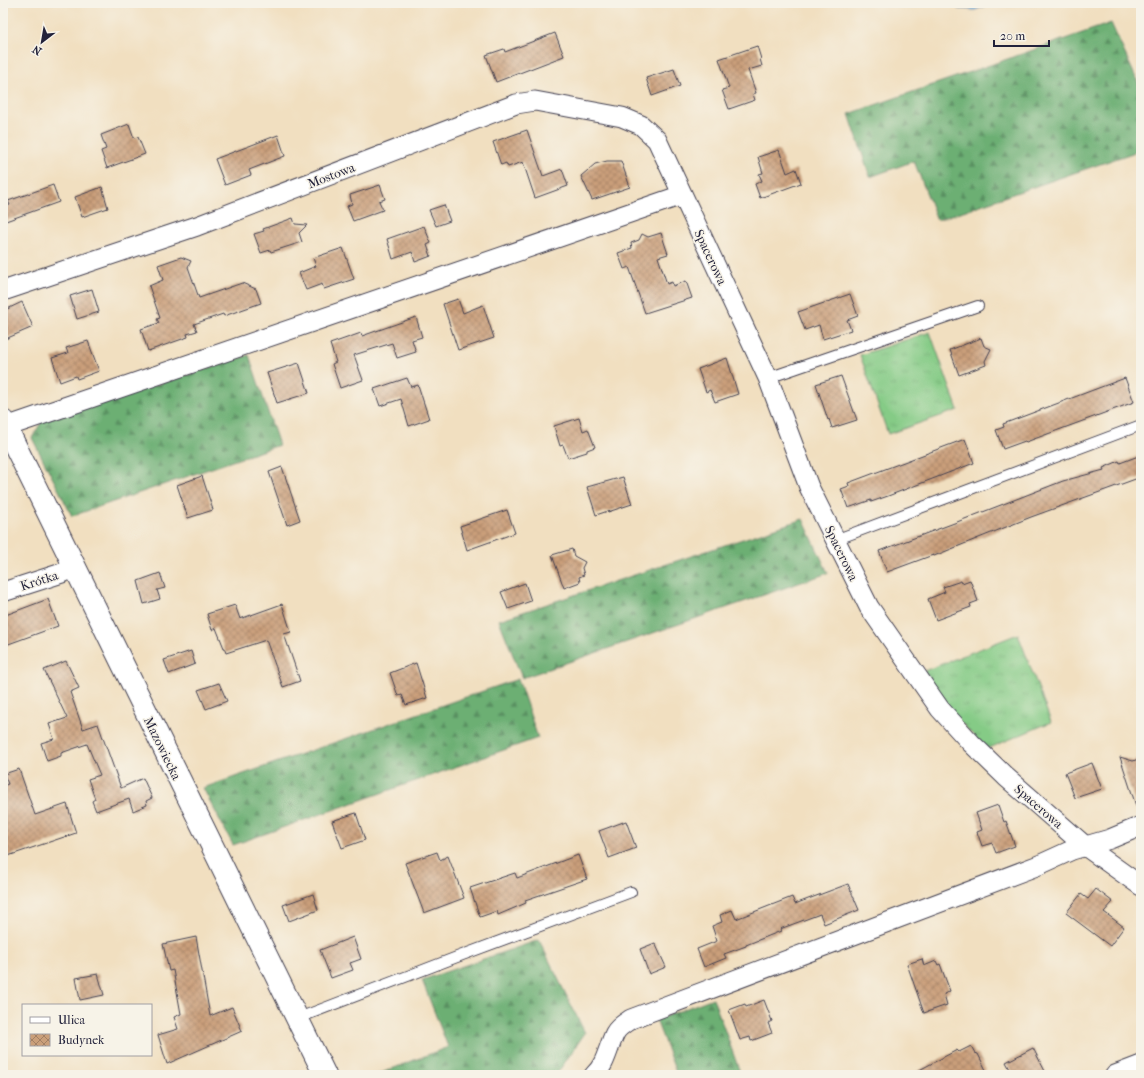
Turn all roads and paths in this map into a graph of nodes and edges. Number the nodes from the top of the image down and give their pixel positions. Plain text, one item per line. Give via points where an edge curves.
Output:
1 (657, 140) joint
2 (682, 194) junction
3 (3, 291) edge
4 (978, 306) dead end
5 (768, 378) junction
6 (5, 424) edge
7 (1141, 425) edge
8 (835, 540) junction
9 (75, 567) junction
10 (3, 592) edge
11 (1141, 826) edge
12 (1085, 846) junction
13 (1141, 886) edge
14 (631, 892) dead end
15 (296, 1019) junction
16 (1141, 1065) edge
17 (325, 1075) edge
18 (594, 1075) edge
19 (1115, 1075) edge

1 - 2 street, Spacerowa
1 - 3 street, Mostowa via 641,125 622,117 535,102 516,104 197,226
2 - 5 street, Spacerowa
2 - 6 street
4 - 5 lane
5 - 8 street, Spacerowa via 809,487
6 - 9 street, Mazowiecka
7 - 8 lane
8 - 12 street, Spacerowa via 869,607 940,709 971,744
9 - 10 street, Krótka
9 - 15 street, Mazowiecka
11 - 12 street
12 - 13 street, Spacerowa
12 - 18 street via 631,1019 615,1032 604,1060
14 - 15 lane
15 - 17 street, Mazowiecka
16 - 19 street

